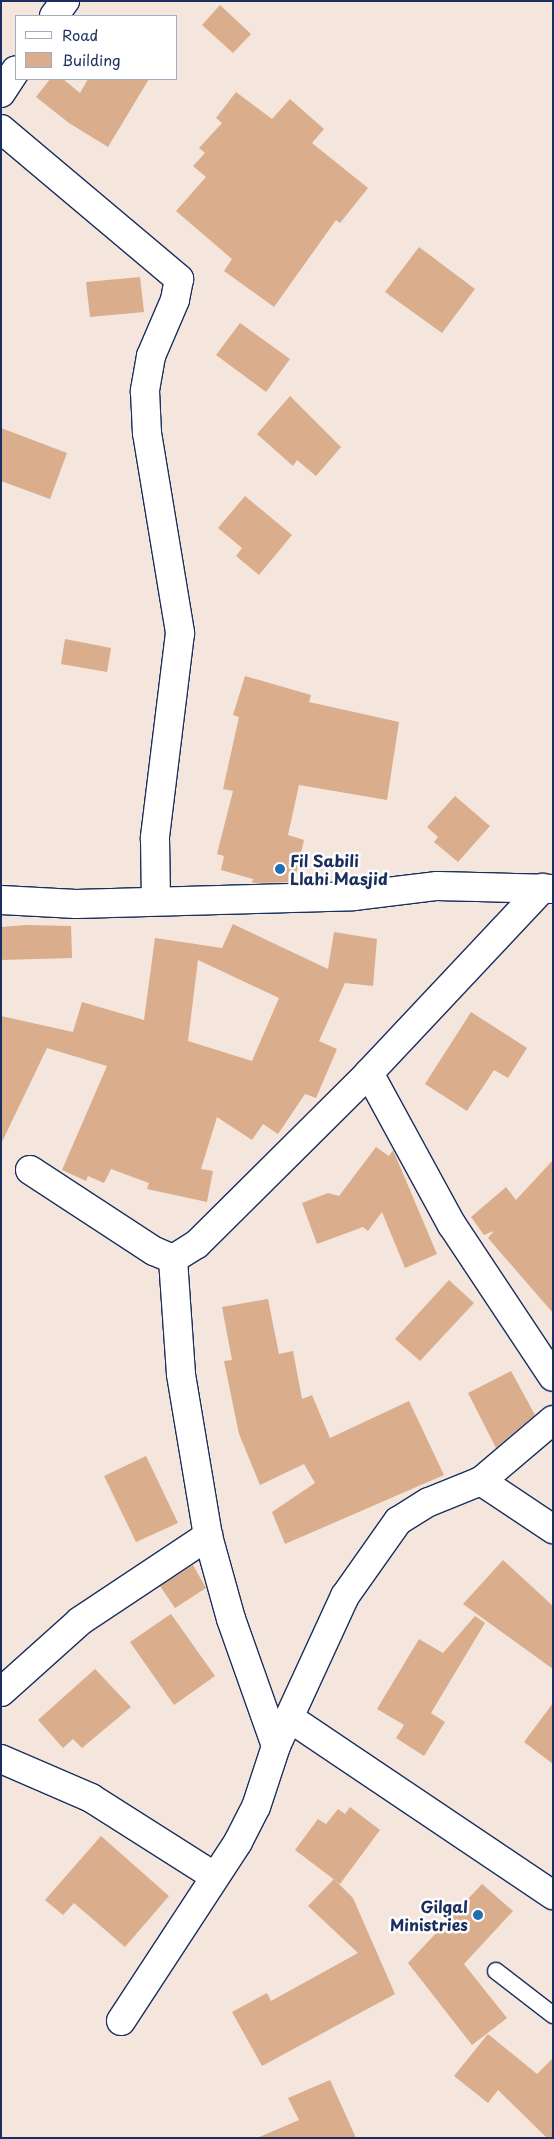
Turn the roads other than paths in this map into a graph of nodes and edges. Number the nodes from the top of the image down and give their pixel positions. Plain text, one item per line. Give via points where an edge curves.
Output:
1 (65, 1) edge
2 (55, 15) edge
3 (15, 72) edge
4 (1, 93) edge
5 (1, 129) edge
6 (548, 888) edge
7 (1, 900) edge
8 (156, 900) junction
9 (369, 1073) junction
10 (30, 1170) dead end
11 (174, 1259) junction
12 (553, 1377) edge
13 (553, 1420) edge
14 (481, 1481) junction
15 (553, 1529) edge
16 (208, 1536) junction
17 (1, 1692) edge
18 (291, 1719) junction
19 (276, 1746) junction
20 (1, 1759) edge
21 (214, 1876) junction
22 (553, 1895) edge
23 (496, 1971) dead end
24 (553, 2015) edge
25 (121, 2021) dead end

1 - 2 street
3 - 4 street
5 - 8 street via 179,279 175,300 151,356 144,391 147,433 180,634 156,838
6 - 8 street via 437,886 354,896
6 - 9 street
7 - 8 street via 76,904
9 - 11 street via 197,1244
9 - 12 street via 452,1225
10 - 11 street via 154,1251
11 - 16 street via 181,1374
13 - 14 street
14 - 15 street
14 - 18 street via 429,1502 398,1521 345,1596
16 - 17 street via 80,1621
16 - 19 street via 231,1619
18 - 19 street
18 - 22 street
19 - 21 street via 256,1807 238,1842
20 - 21 street via 91,1798
21 - 25 street
23 - 24 lane

